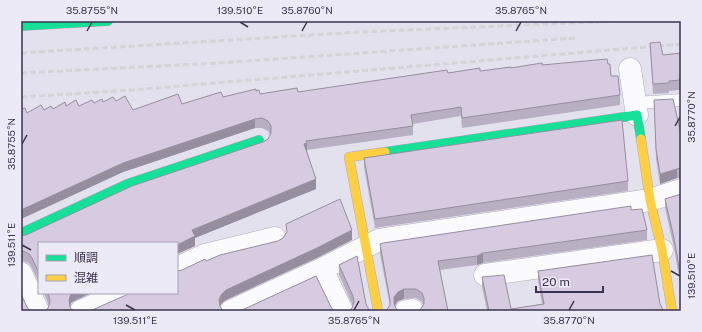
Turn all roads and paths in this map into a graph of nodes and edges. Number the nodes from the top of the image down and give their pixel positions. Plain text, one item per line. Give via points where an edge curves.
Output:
1 (108, 21) edge
2 (53, 23) edge
3 (21, 26) edge
4 (630, 69) dead end
5 (681, 100) edge
6 (636, 109) junction
7 (259, 140) dead end
8 (681, 190) edge
9 (650, 200) junction
10 (21, 233) edge
11 (275, 238) dead end
12 (366, 247) junction
13 (662, 250) junction
14 (178, 268) edge
15 (322, 269) junction
16 (21, 273) edge
17 (485, 275) edge
18 (681, 289) edge
19 (669, 291) junction
20 (119, 294) edge
21 (38, 311) edge
22 (81, 311) edge
23 (231, 311) edge
24 (342, 311) edge
25 (378, 311) edge
26 (672, 311) edge

1 - 2 street
2 - 3 street
4 - 6 street
5 - 6 lane
6 - 9 street
6 - 12 street via 349,157
7 - 10 street via 127,184
8 - 9 street
9 - 12 street via 379,240
9 - 13 street
11 - 14 street via 205,255
12 - 15 street
12 - 25 street
13 - 17 street
13 - 19 street
15 - 23 street
15 - 24 street
16 - 21 street
18 - 19 lane
19 - 26 street
20 - 22 street

